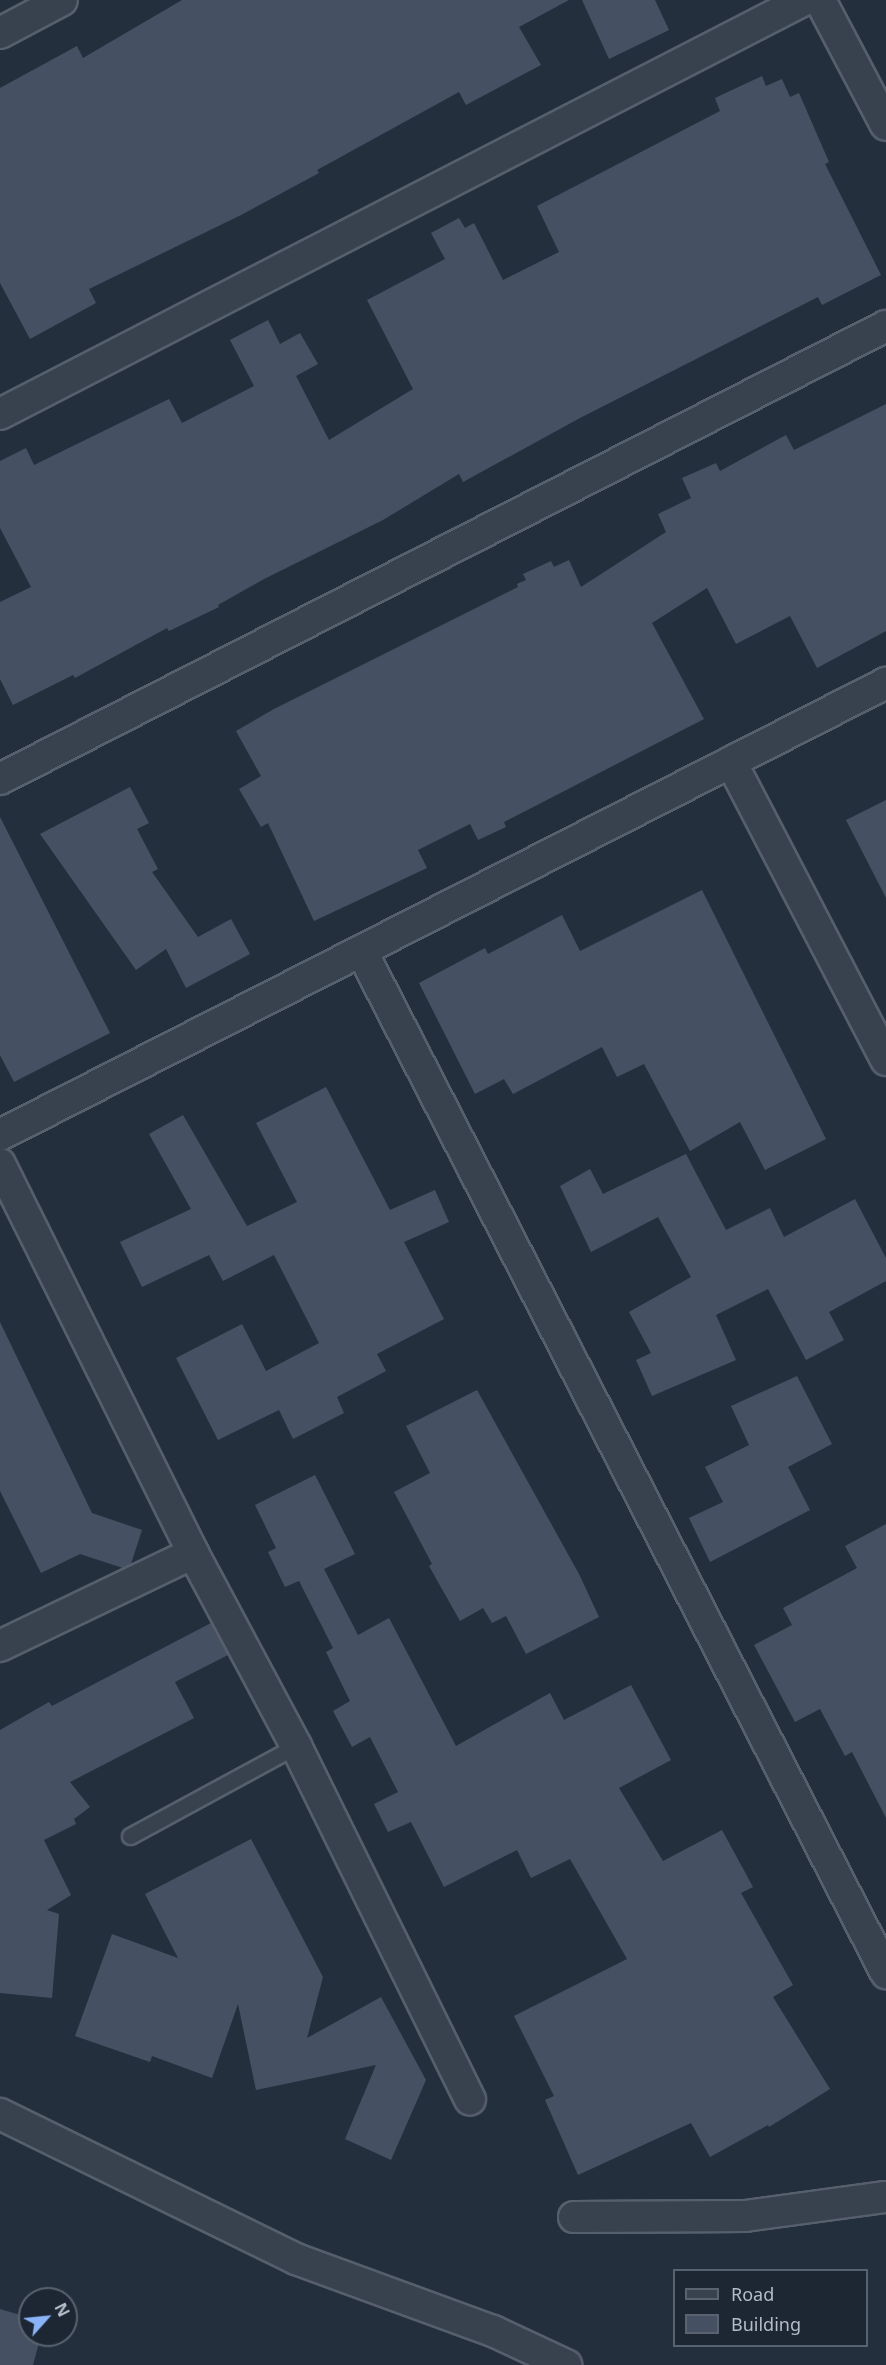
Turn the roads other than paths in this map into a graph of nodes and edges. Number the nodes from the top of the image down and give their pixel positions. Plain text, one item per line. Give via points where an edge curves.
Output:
1 (62, 0) edge
2 (804, 0) edge
3 (820, 0) edge
4 (0, 33) edge
5 (886, 125) edge
6 (886, 326) edge
7 (0, 414) edge
8 (886, 682) edge
9 (731, 762) junction
10 (0, 779) edge
11 (362, 952) junction
12 (886, 1060) edge
13 (0, 1135) edge
14 (0, 1164) edge
15 (193, 1553) junction
16 (0, 1646) edge
17 (296, 1746) junction
18 (130, 1836) dead end
19 (886, 1973) edge
20 (471, 2100) dead end
21 (0, 2114) edge
22 (886, 2197) edge
23 (574, 2217) dead end
24 (566, 2365) edge

1 - 4 street
2 - 7 street
3 - 5 street
6 - 10 street
8 - 9 street
9 - 11 street
9 - 12 street
11 - 13 street
11 - 19 street
14 - 15 street
15 - 16 street
15 - 17 street
17 - 18 lane
17 - 20 street
21 - 24 street via 296,2259 493,2331
22 - 23 street via 745,2216

